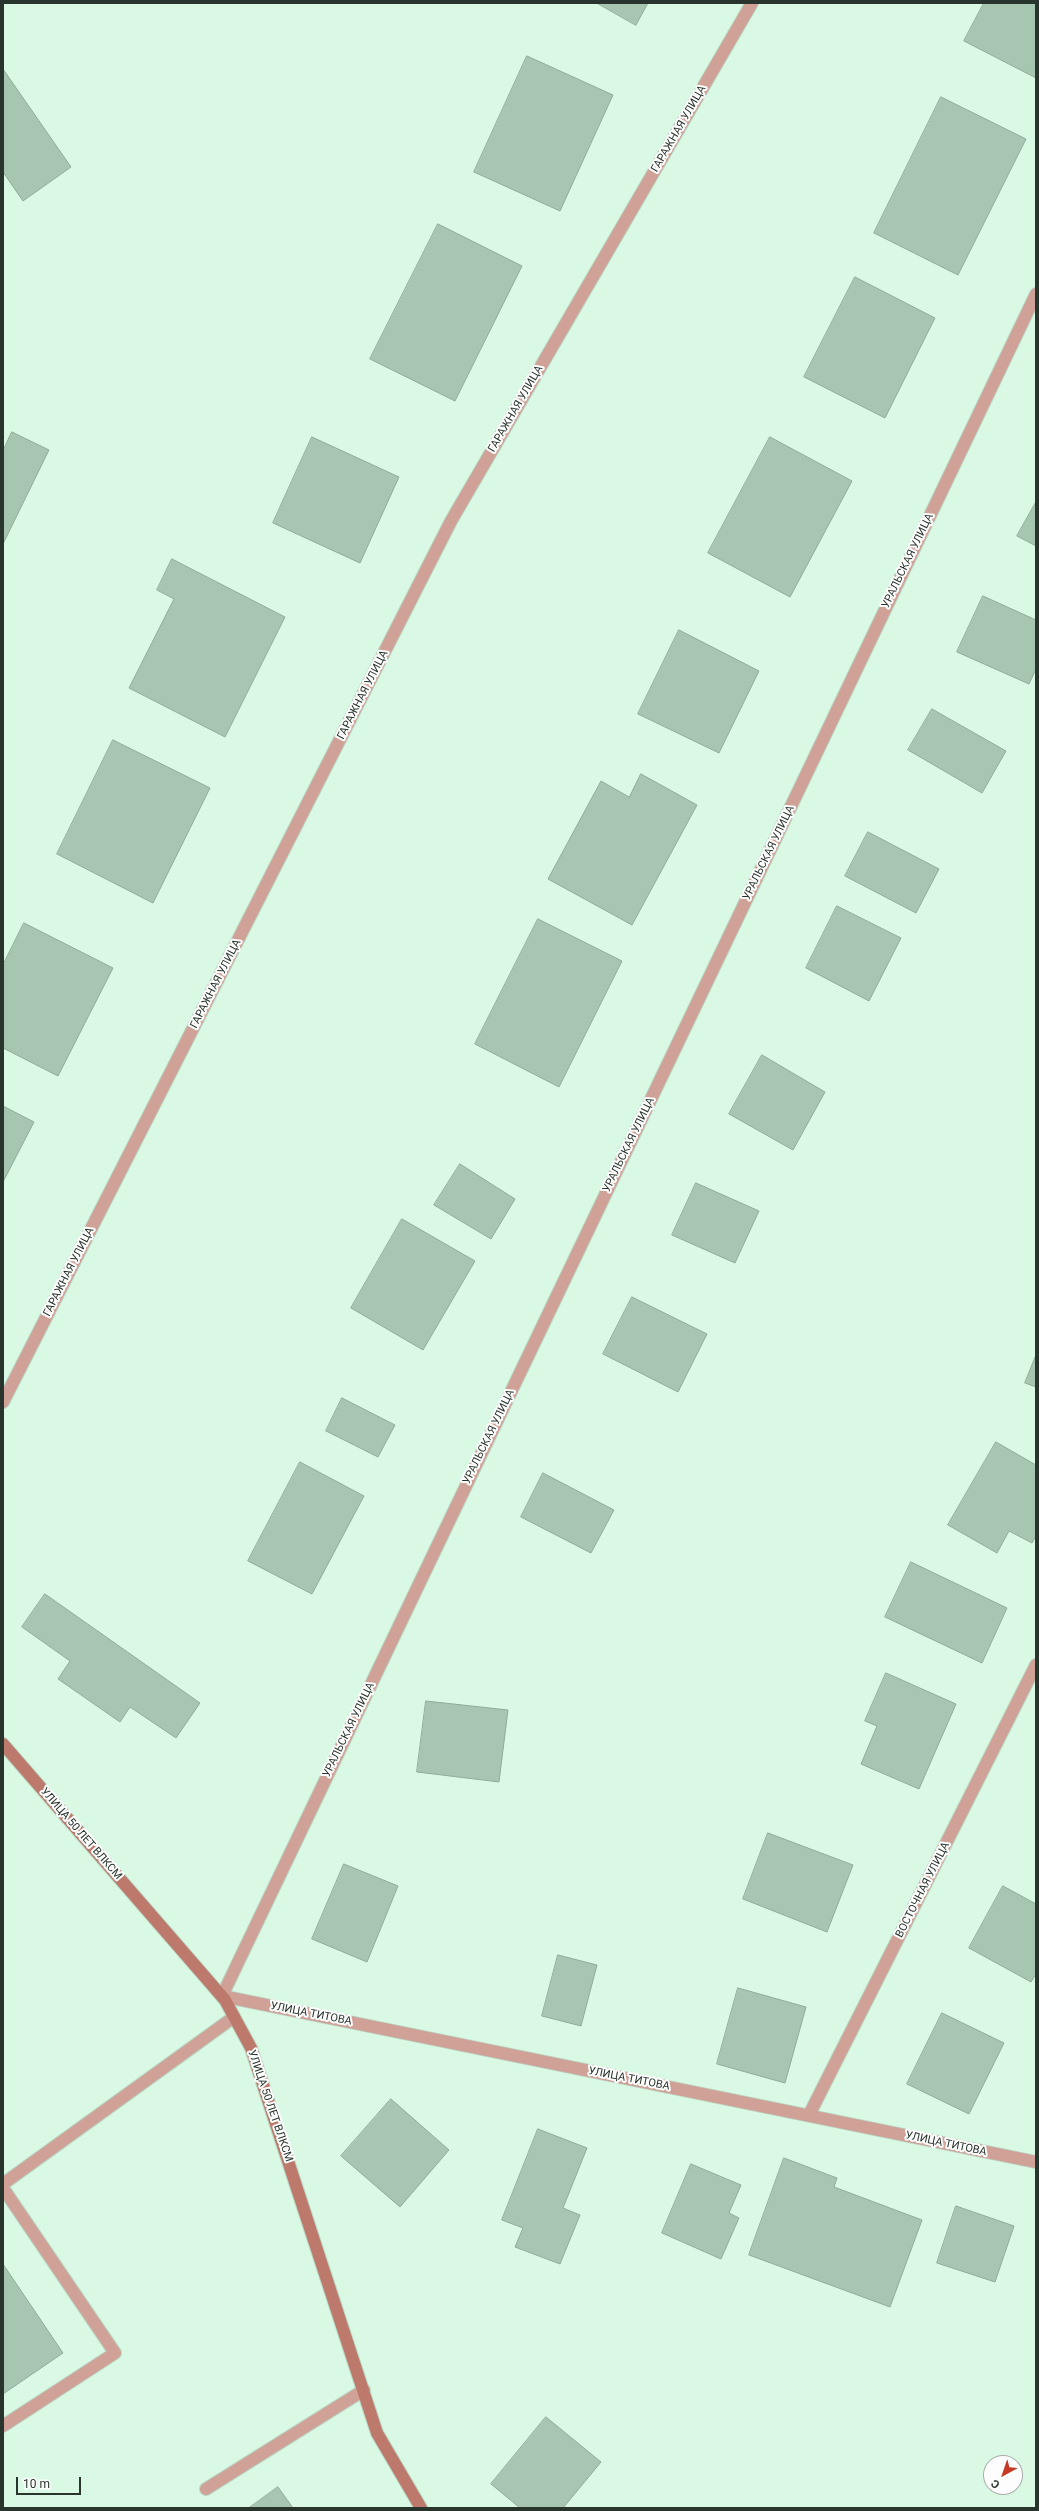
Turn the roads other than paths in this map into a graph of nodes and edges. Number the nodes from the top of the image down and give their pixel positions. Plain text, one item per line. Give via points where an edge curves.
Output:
1 (752, 3) edge
2 (1036, 294) edge
3 (3, 1402) edge
4 (1036, 1665) edge
5 (3, 1744) edge
6 (222, 1996) junction
7 (234, 2017) junction
8 (809, 2115) junction
9 (1036, 2162) edge
10 (3, 2184) edge
11 (3, 2188) edge
12 (364, 2390) junction
13 (3, 2426) edge
14 (206, 2489) dead end
15 (421, 2508) edge

1 - 3 street, ГАРАЖНАЯ УЛИЦА via 452,521
2 - 6 street, УРАЛЬСКАЯ УЛИЦА
4 - 8 street, ВОСТОЧНАЯ УЛИЦА
5 - 6 street, УЛИЦА 50 ЛЕТ ВЛКСМ
6 - 7 street, УЛИЦА 50 ЛЕТ ВЛКСМ
6 - 8 street, УЛИЦА ТИТОВА
7 - 10 street
7 - 12 street, УЛИЦА 50 ЛЕТ ВЛКСМ via 251,2048
8 - 9 street, УЛИЦА ТИТОВА
11 - 13 street via 115,2353
12 - 14 street
12 - 15 street, УЛИЦА 50 ЛЕТ ВЛКСМ via 377,2433

